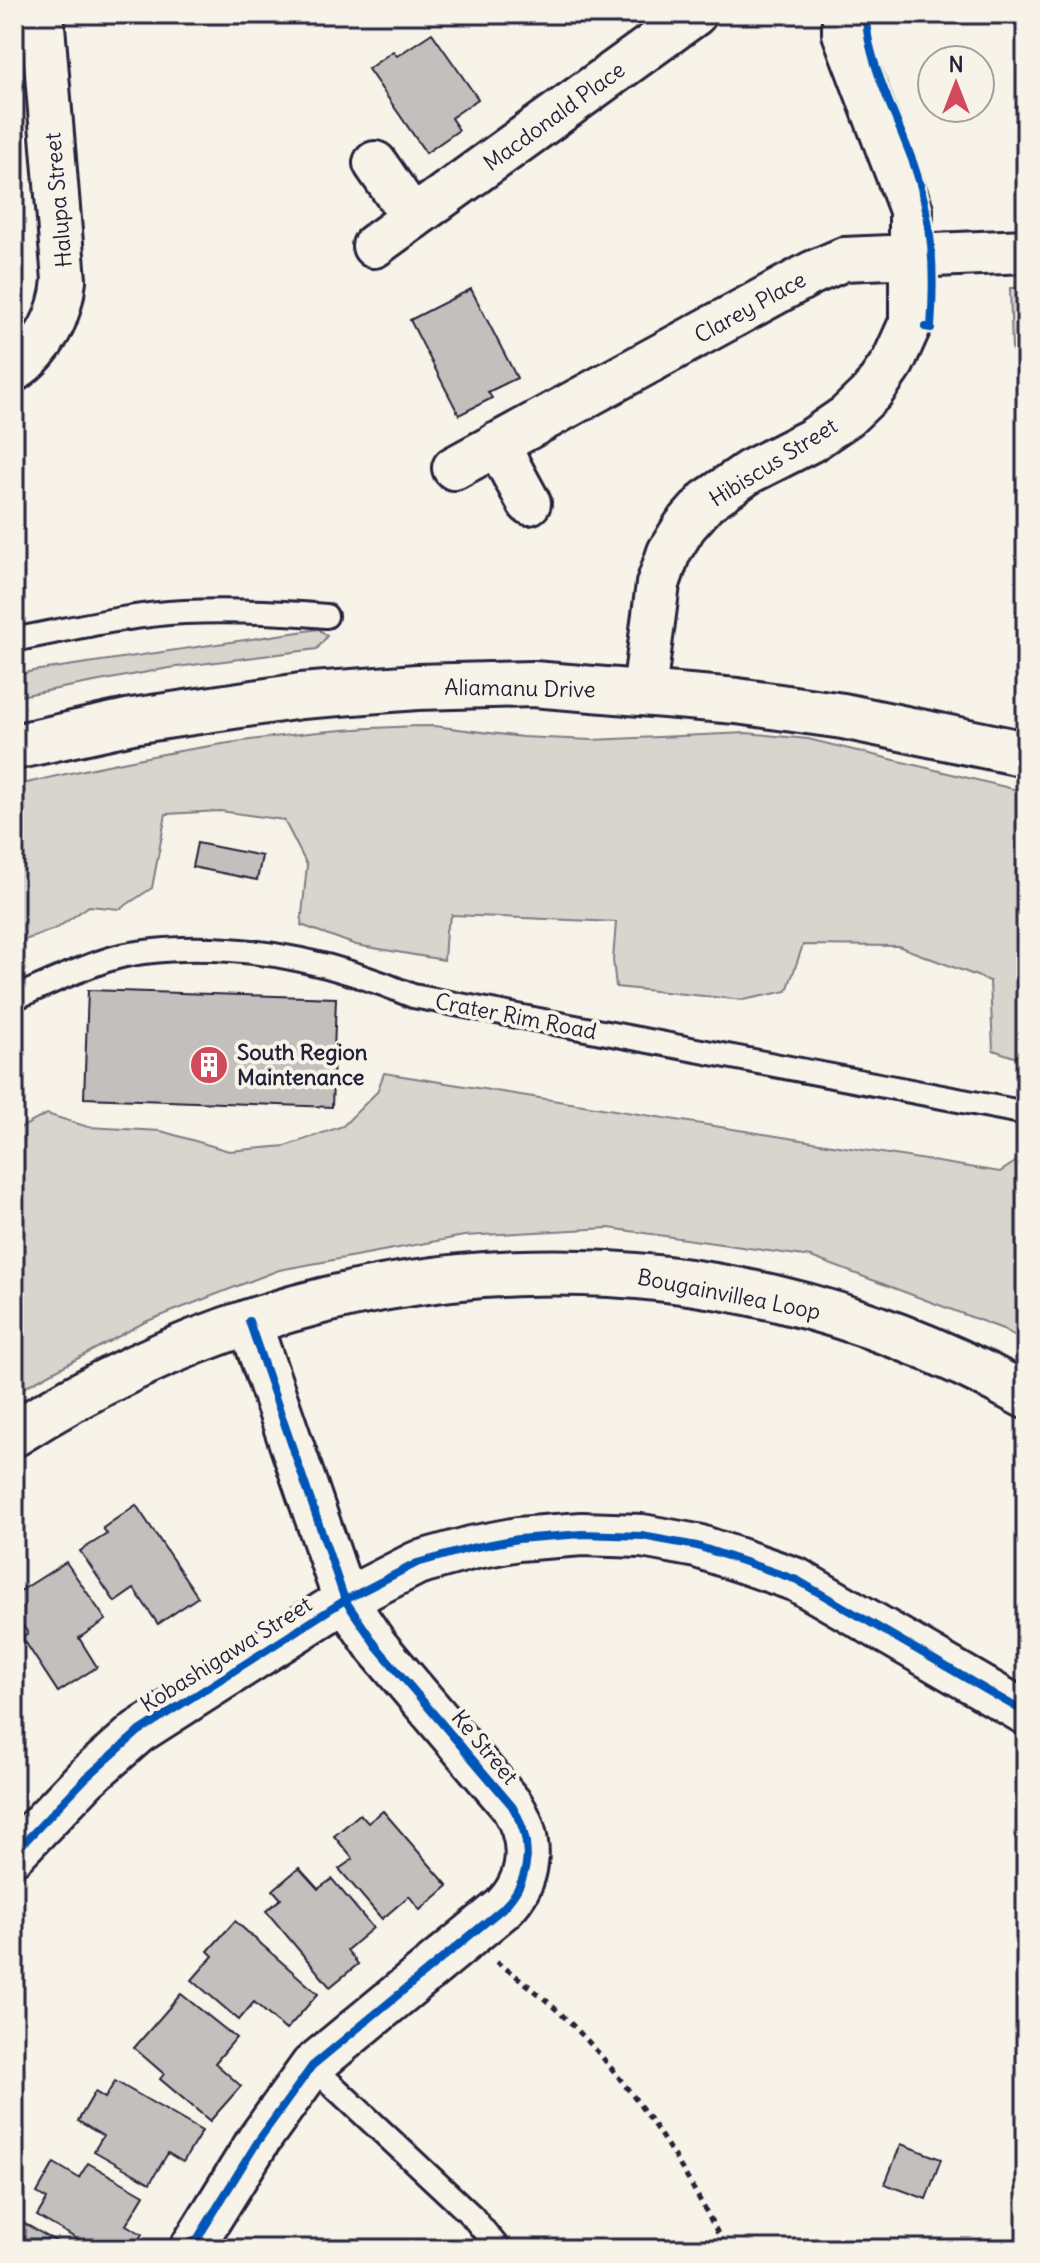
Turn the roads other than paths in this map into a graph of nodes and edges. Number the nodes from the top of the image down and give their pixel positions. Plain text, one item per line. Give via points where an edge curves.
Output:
1 (42, 14) edge
2 (695, 14) edge
3 (844, 14) edge
4 (375, 163) dead end
5 (413, 218) junction
6 (374, 246) dead end
7 (1026, 251) edge
8 (910, 256) junction
9 (14, 370) edge
10 (497, 444) junction
11 (454, 468) dead end
12 (529, 503) dead end
13 (326, 616) dead end
14 (14, 640) edge
15 (644, 691) junction
16 (14, 747) edge
17 (1026, 754) edge
18 (14, 998) edge
19 (1026, 1113) edge
20 (249, 1321) junction
21 (1026, 1396) edge
22 (14, 1434) edge
23 (345, 1600) junction
24 (1026, 1713) edge
25 (14, 1853) edge
26 (312, 2066) junction
27 (191, 2249) edge
28 (499, 2249) edge

1 - 9 street, Halupa Street via 63,299 47,335
2 - 5 street, Macdonald Place
3 - 8 street, Hibiscus Street via 844,33 911,210
4 - 5 street
5 - 6 street, Macdonald Place
7 - 8 street, Clarey Place
8 - 10 street, Clarey Place via 844,259 823,268
8 - 15 street, Hibiscus Street via 911,322 872,392 812,440 707,501 669,552 658,584
10 - 11 street, Clarey Place
10 - 12 street
13 - 14 lane via 181,613
15 - 16 street, Aliamanu Drive via 533,684 301,696 132,721
15 - 17 street, Aliamanu Drive via 843,716
18 - 19 lane, Crater Rim Road via 112,958 214,948 266,952 316,961 413,996
20 - 21 street, Bougainvillea Loop via 353,1292 436,1279 495,1273 617,1274 773,1298 834,1314 949,1356
20 - 22 street, Bougainvillea Loop via 98,1384
20 - 23 street, Ke Street
23 - 24 street, Kobashigawa Street via 417,1563 471,1548 582,1534 642,1536 697,1546 797,1580
23 - 25 street, Kobashigawa Street via 138,1732 41,1821
23 - 26 street, Ke Street via 377,1647 512,1806 526,1838 527,1864 518,1889 502,1909
26 - 27 street, Ke Street
26 - 28 lane via 472,2216

